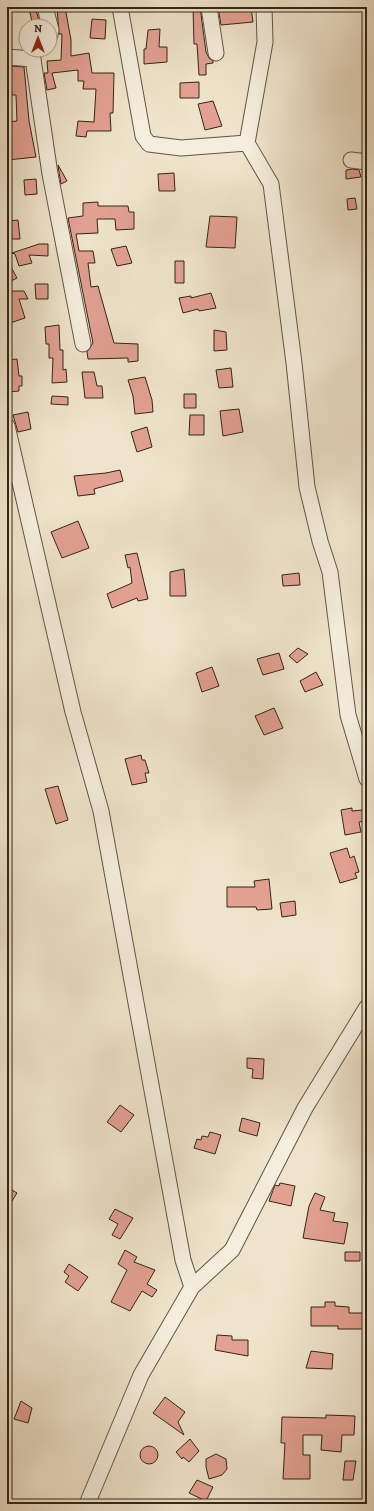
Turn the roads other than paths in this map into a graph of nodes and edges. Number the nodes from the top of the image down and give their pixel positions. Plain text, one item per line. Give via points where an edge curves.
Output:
1 (45, 7) edge
2 (120, 7) edge
3 (209, 7) edge
4 (264, 7) edge
5 (48, 18) edge
6 (216, 53) dead end
7 (18, 56) edge
8 (7, 57) edge
9 (37, 58) edge
10 (247, 143) junction
11 (351, 160) dead end
12 (367, 162) edge
13 (83, 344) dead end
14 (7, 426) edge
15 (367, 779) edge
16 (367, 1007) edge
17 (192, 1287) junction
18 (87, 1504) edge

1 - 5 street
2 - 10 street via 143,136 149,144 181,148
3 - 6 street
4 - 10 street via 265,42
7 - 8 street
9 - 13 street via 50,174
10 - 15 street via 272,184 307,487 330,572 348,715
11 - 12 street
14 - 17 street via 72,712 100,811 183,1260
16 - 17 street via 305,1108 232,1250
17 - 18 street via 141,1375

